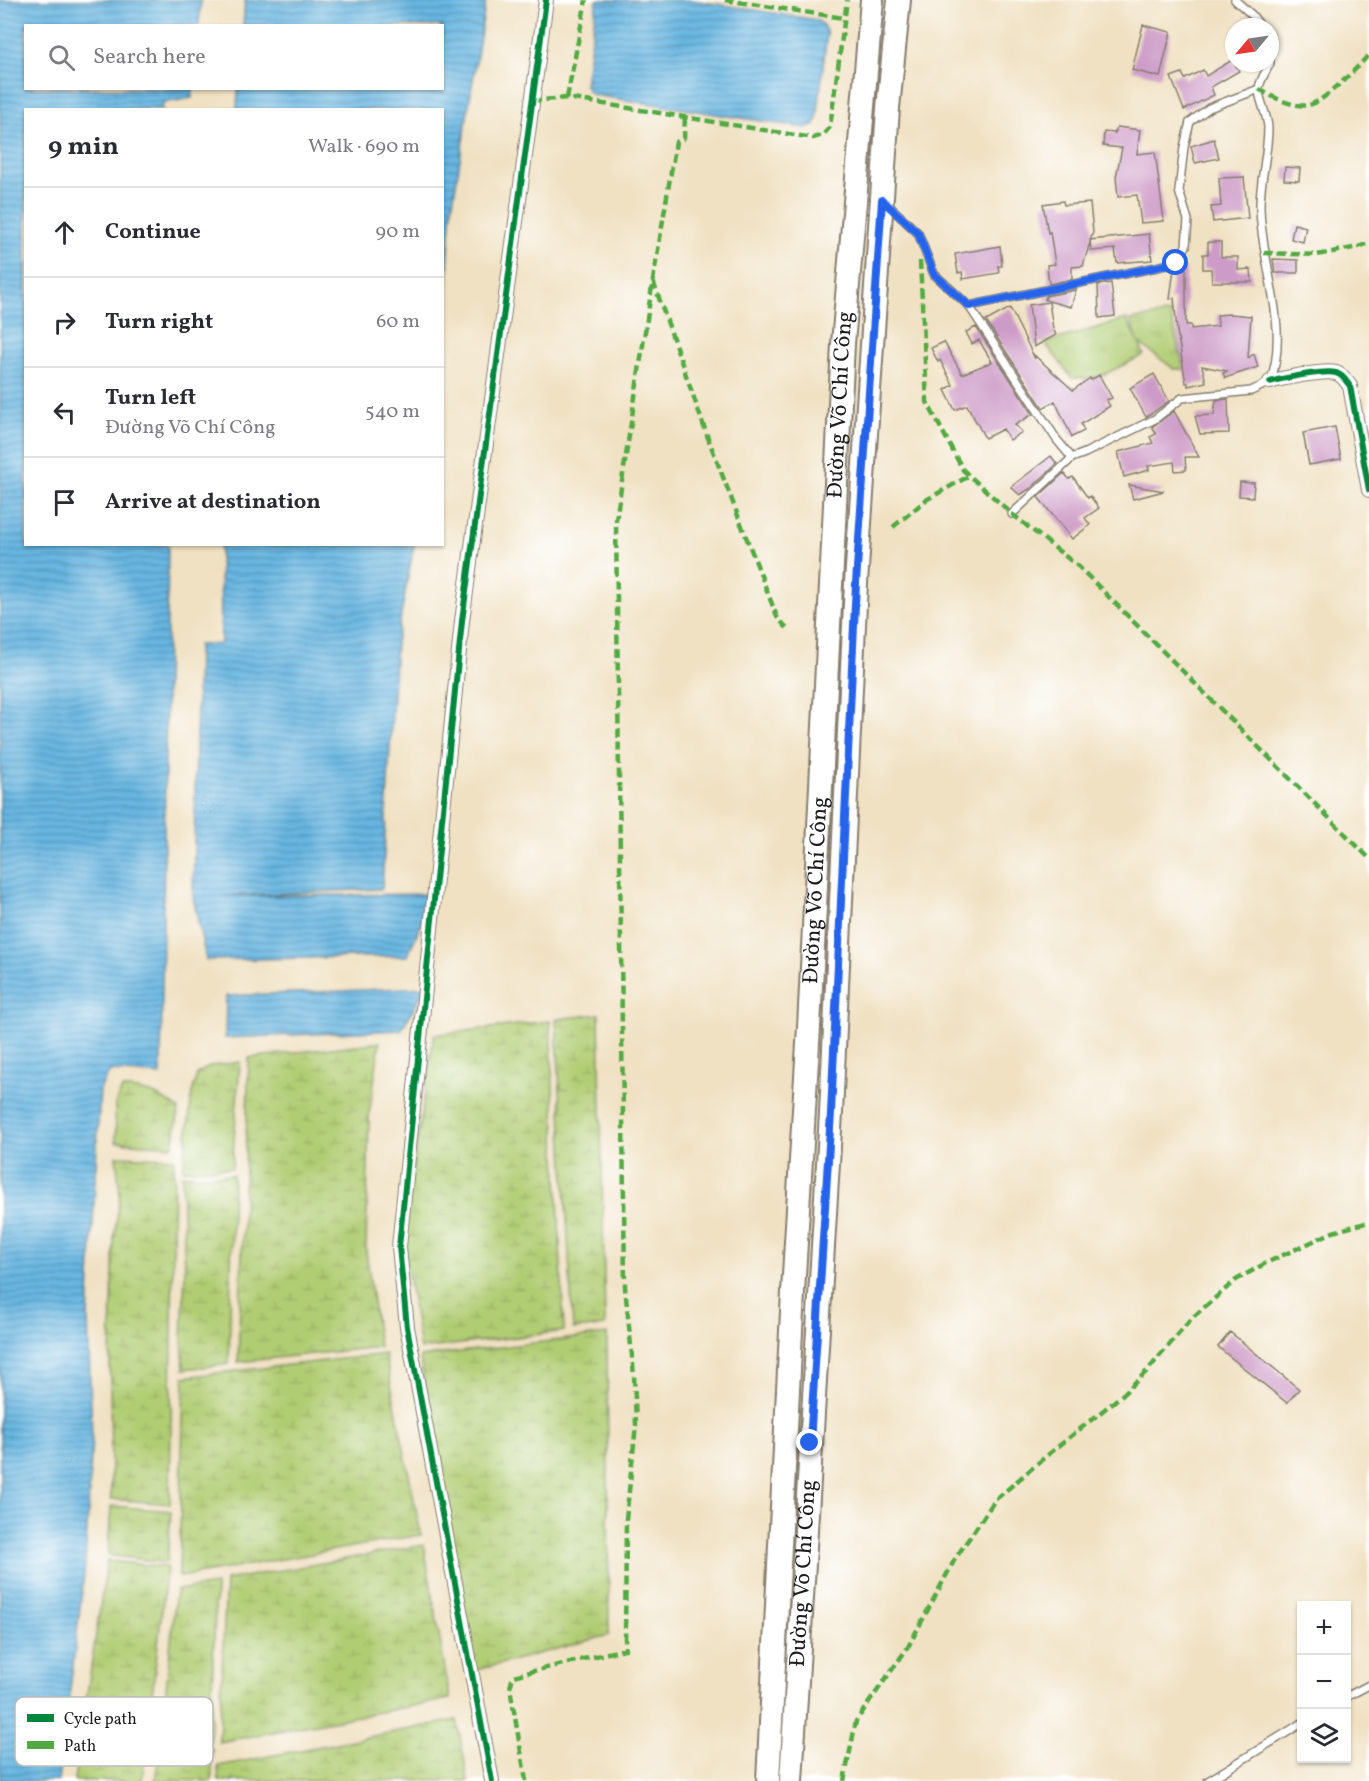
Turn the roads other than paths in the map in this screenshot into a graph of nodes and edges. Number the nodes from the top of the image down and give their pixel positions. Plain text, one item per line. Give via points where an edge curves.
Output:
1 (546, 0) edge
2 (872, 0) edge
3 (899, 0) edge
4 (1235, 0) edge
5 (1254, 18) edge
6 (1266, 72) edge
7 (1259, 89) junction
8 (882, 200) junction
9 (969, 306) junction
10 (1270, 382) junction
11 (1072, 458) junction
12 (1369, 489) edge
13 (1012, 514) dead end
14 (1369, 1685) edge
15 (1351, 1695) edge
16 (1297, 1726) edge
17 (492, 1781) edge
18 (768, 1781) edge
19 (791, 1781) edge
20 (1208, 1781) edge

1 - 17 street via 462,621 399,1246 406,1327
2 - 18 main road, Đường Võ Chí Công via 843,344
3 - 8 main road, Đường Võ Chí Công
4 - 5 lane
6 - 7 lane
7 - 9 lane via 1209,108 1190,122 1179,190 1188,220 1186,246 1176,263
7 - 10 lane via 1268,128 1260,207 1277,335
8 - 9 lane via 918,233 934,274
8 - 19 main road, Đường Võ Chí Công via 856,583 831,1113
9 - 11 lane
10 - 11 lane via 1251,391 1182,398 1155,419
10 - 12 street via 1284,377 1335,373 1344,377 1350,386
11 - 13 lane
14 - 15 lane
16 - 20 lane

